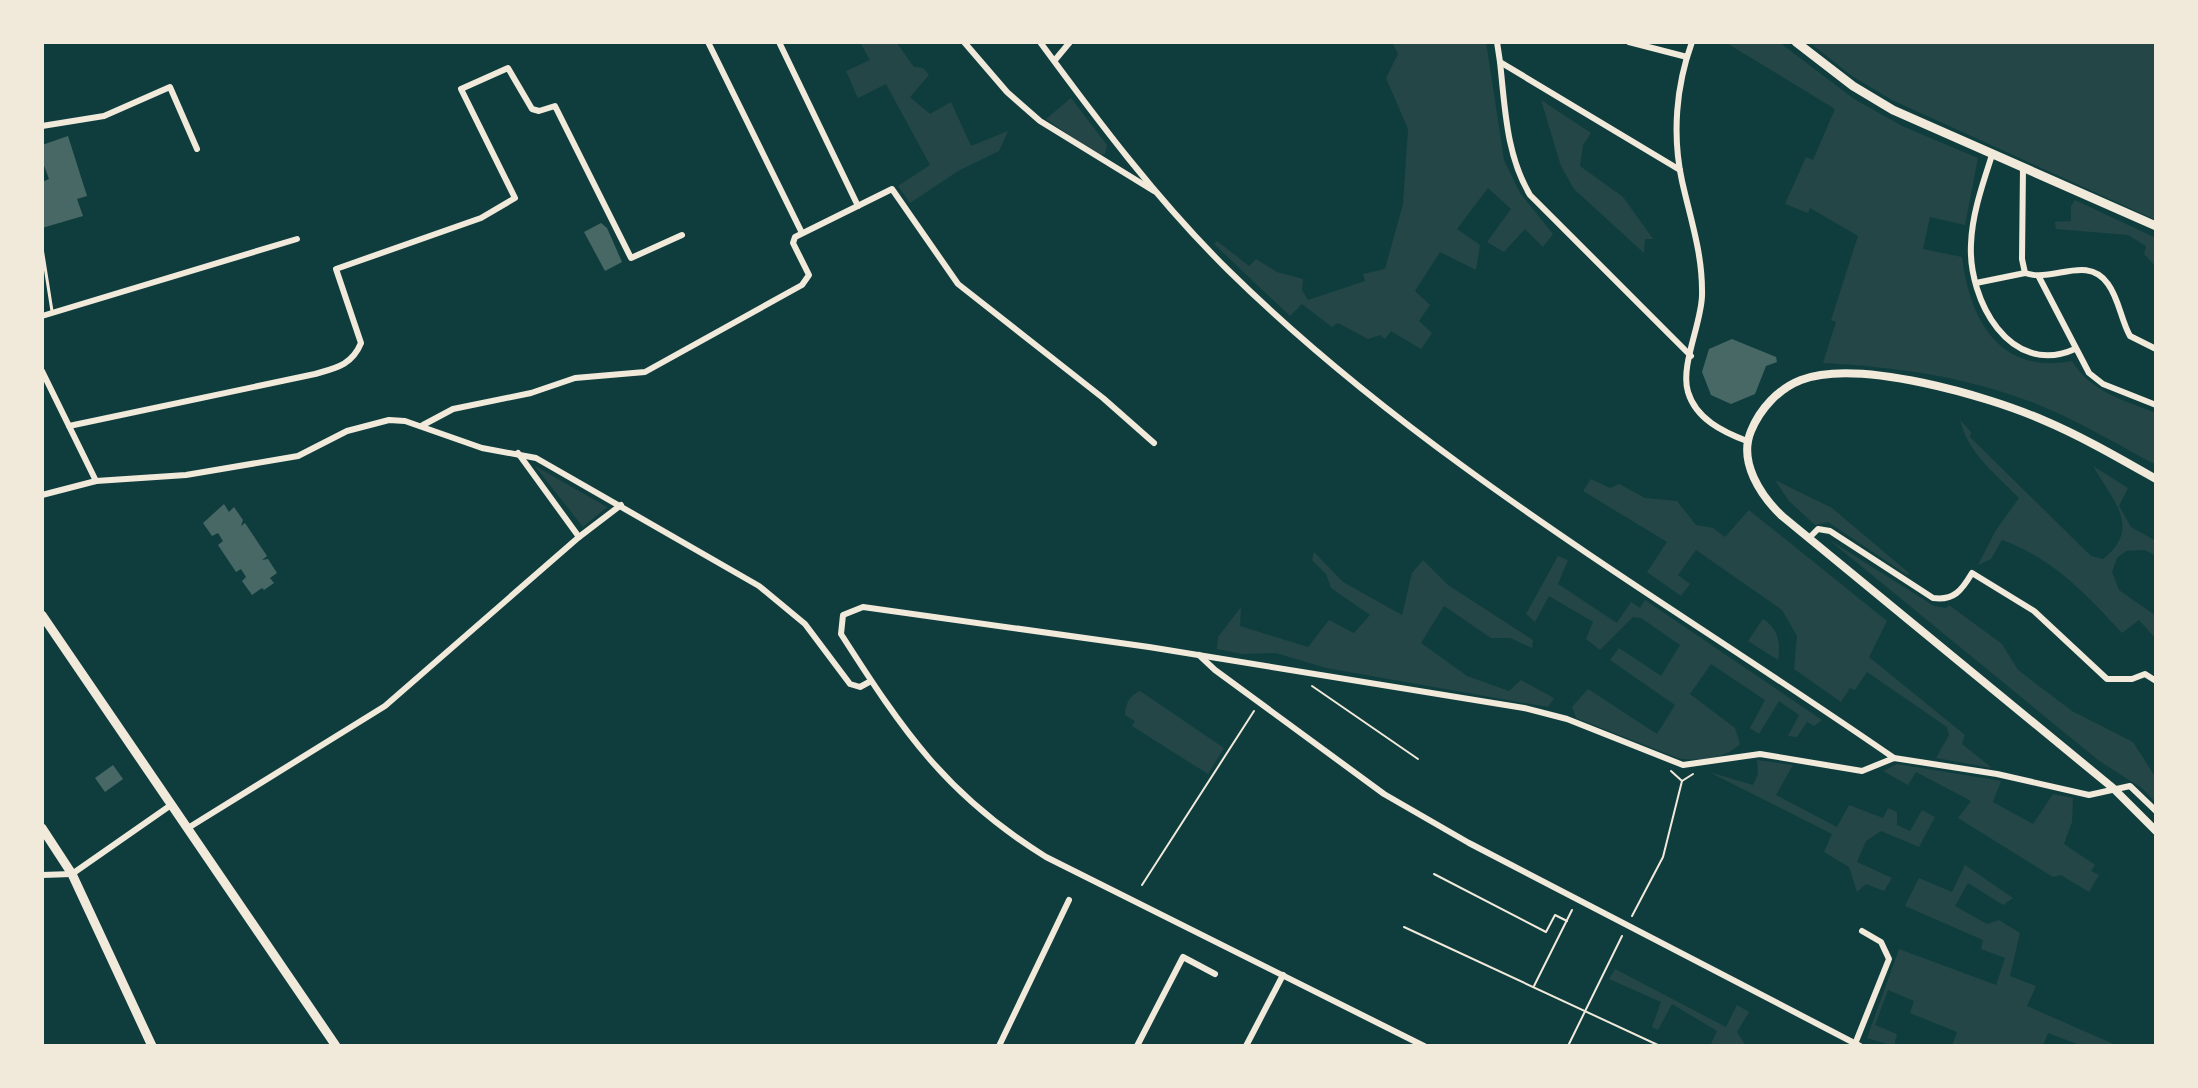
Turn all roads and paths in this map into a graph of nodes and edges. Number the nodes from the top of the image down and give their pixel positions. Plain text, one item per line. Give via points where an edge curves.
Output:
1 (708, 42) edge
2 (779, 42) edge
3 (964, 42) edge
4 (1040, 42) edge
5 (1070, 42) edge
6 (1497, 42) edge
7 (1629, 42) edge
8 (1692, 42) edge
9 (1796, 42) edge
10 (1687, 57) junction
11 (1055, 60) junction
12 (1500, 62) junction
13 (42, 126) edge
14 (197, 149) dead end
15 (1992, 155) junction
16 (2023, 168) junction
17 (1680, 170) junction
18 (1159, 194) junction
19 (858, 206) junction
20 (2156, 226) edge
21 (802, 233) junction
22 (682, 235) dead end
23 (297, 239) dead end
24 (42, 248) edge
25 (2025, 273) junction
26 (2039, 277) junction
27 (1976, 283) junction
28 (53, 313) junction
29 (42, 316) edge
30 (2075, 349) junction
31 (2156, 349) edge
32 (1691, 356) junction
33 (42, 371) edge
34 (2156, 405) edge
35 (423, 425) junction
36 (69, 426) junction
37 (1747, 441) junction
38 (1154, 443) dead end
39 (518, 453) junction
40 (2156, 479) edge
41 (96, 481) junction
42 (42, 495) edge
43 (621, 505) junction
44 (579, 537) junction
45 (1809, 538) junction
46 (43, 620) edge
47 (1199, 655) junction
48 (871, 681) junction
49 (2156, 681) edge
50 (1312, 686) dead end
51 (1256, 709) dead end
52 (1894, 758) junction
53 (1418, 759) dead end
54 (1682, 781) dead end
55 (2113, 788) junction
56 (171, 805) junction
57 (2156, 811) edge
58 (42, 828) edge
59 (188, 828) junction
60 (2156, 831) edge
61 (72, 874) junction
62 (1434, 874) dead end
63 (42, 875) edge
64 (1142, 885) dead end
65 (1069, 900) dead end
66 (1574, 905) dead end
67 (1632, 917) dead end
68 (1567, 921) junction
69 (1404, 927) dead end
70 (1624, 931) dead end
71 (1862, 931) dead end
72 (1215, 974) dead end
73 (1283, 975) junction
74 (1533, 987) junction
75 (1585, 1011) junction
76 (1857, 1045) edge
77 (152, 1046) edge
78 (336, 1046) edge
79 (999, 1046) edge
80 (1137, 1046) edge
81 (1246, 1046) edge
82 (1424, 1046) edge
83 (1568, 1046) edge
84 (1660, 1046) edge

1 - 21 street
2 - 19 street
3 - 18 street via 1032,115
4 - 11 street
5 - 11 street
6 - 12 street
7 - 10 street
8 - 10 street
9 - 15 main road via 1874,99
10 - 17 street via 1677,114
11 - 18 street
12 - 17 street
12 - 32 street via 1508,134 1530,195
13 - 14 street via 104,116 170,87
15 - 16 main road
15 - 27 street via 1971,242
16 - 20 main road
16 - 25 street
17 - 32 street via 1702,271 1701,317
18 - 52 street via 1282,320 1418,432
19 - 21 street
19 - 38 street via 892,189 958,284
21 - 35 street via 793,240 809,275 802,285 645,372 575,378 453,409
22 - 36 street via 631,258 555,106 532,109 508,68 461,89 515,198 481,218 336,269 361,343 356,356 315,374
23 - 28 street
24 - 28 lane
25 - 26 street
25 - 27 street
26 - 30 street
26 - 31 street via 2076,268 2103,278 2130,336
27 - 30 street via 1995,326 2011,344 2045,355
28 - 29 street
30 - 34 street via 2089,373 2103,384
32 - 37 street via 1686,383 1696,408 1715,426
33 - 36 street
35 - 39 street via 482,448
35 - 41 street via 389,420 347,431 298,456 186,475
36 - 41 street
37 - 40 street via 1760,413 1801,380 1869,376 1935,385 1994,401 2045,420
37 - 45 street via 1749,464 1762,494
39 - 43 street
39 - 44 street
41 - 42 street
43 - 44 street
43 - 48 street via 792,610 850,684 860,687
44 - 59 street via 385,706
45 - 49 street via 1818,529 1830,531 1933,598 1951,598 1962,591 1972,573 2034,611 2107,679 2145,674
45 - 55 street
46 - 56 main road
47 - 48 street via 855,607 843,615 841,634
47 - 52 street via 1551,714 1683,765 1760,754 1862,771
47 - 76 street via 1384,794
48 - 73 street via 945,780 1010,835
50 - 53 path
51 - 64 path
52 - 55 street via 2089,795
54 - 67 path via 1663,857
55 - 57 street via 2130,786
55 - 60 street
56 - 59 main road
56 - 61 street
58 - 61 main road
59 - 78 main road
61 - 63 street
61 - 77 main road
62 - 68 path via 1546,932 1555,915
65 - 79 street
66 - 68 path
68 - 74 path
69 - 74 path
70 - 75 path
71 - 76 street via 1881,942 1889,959
72 - 80 street via 1183,957
73 - 81 street
73 - 82 street
74 - 75 path
75 - 83 path
75 - 84 path

